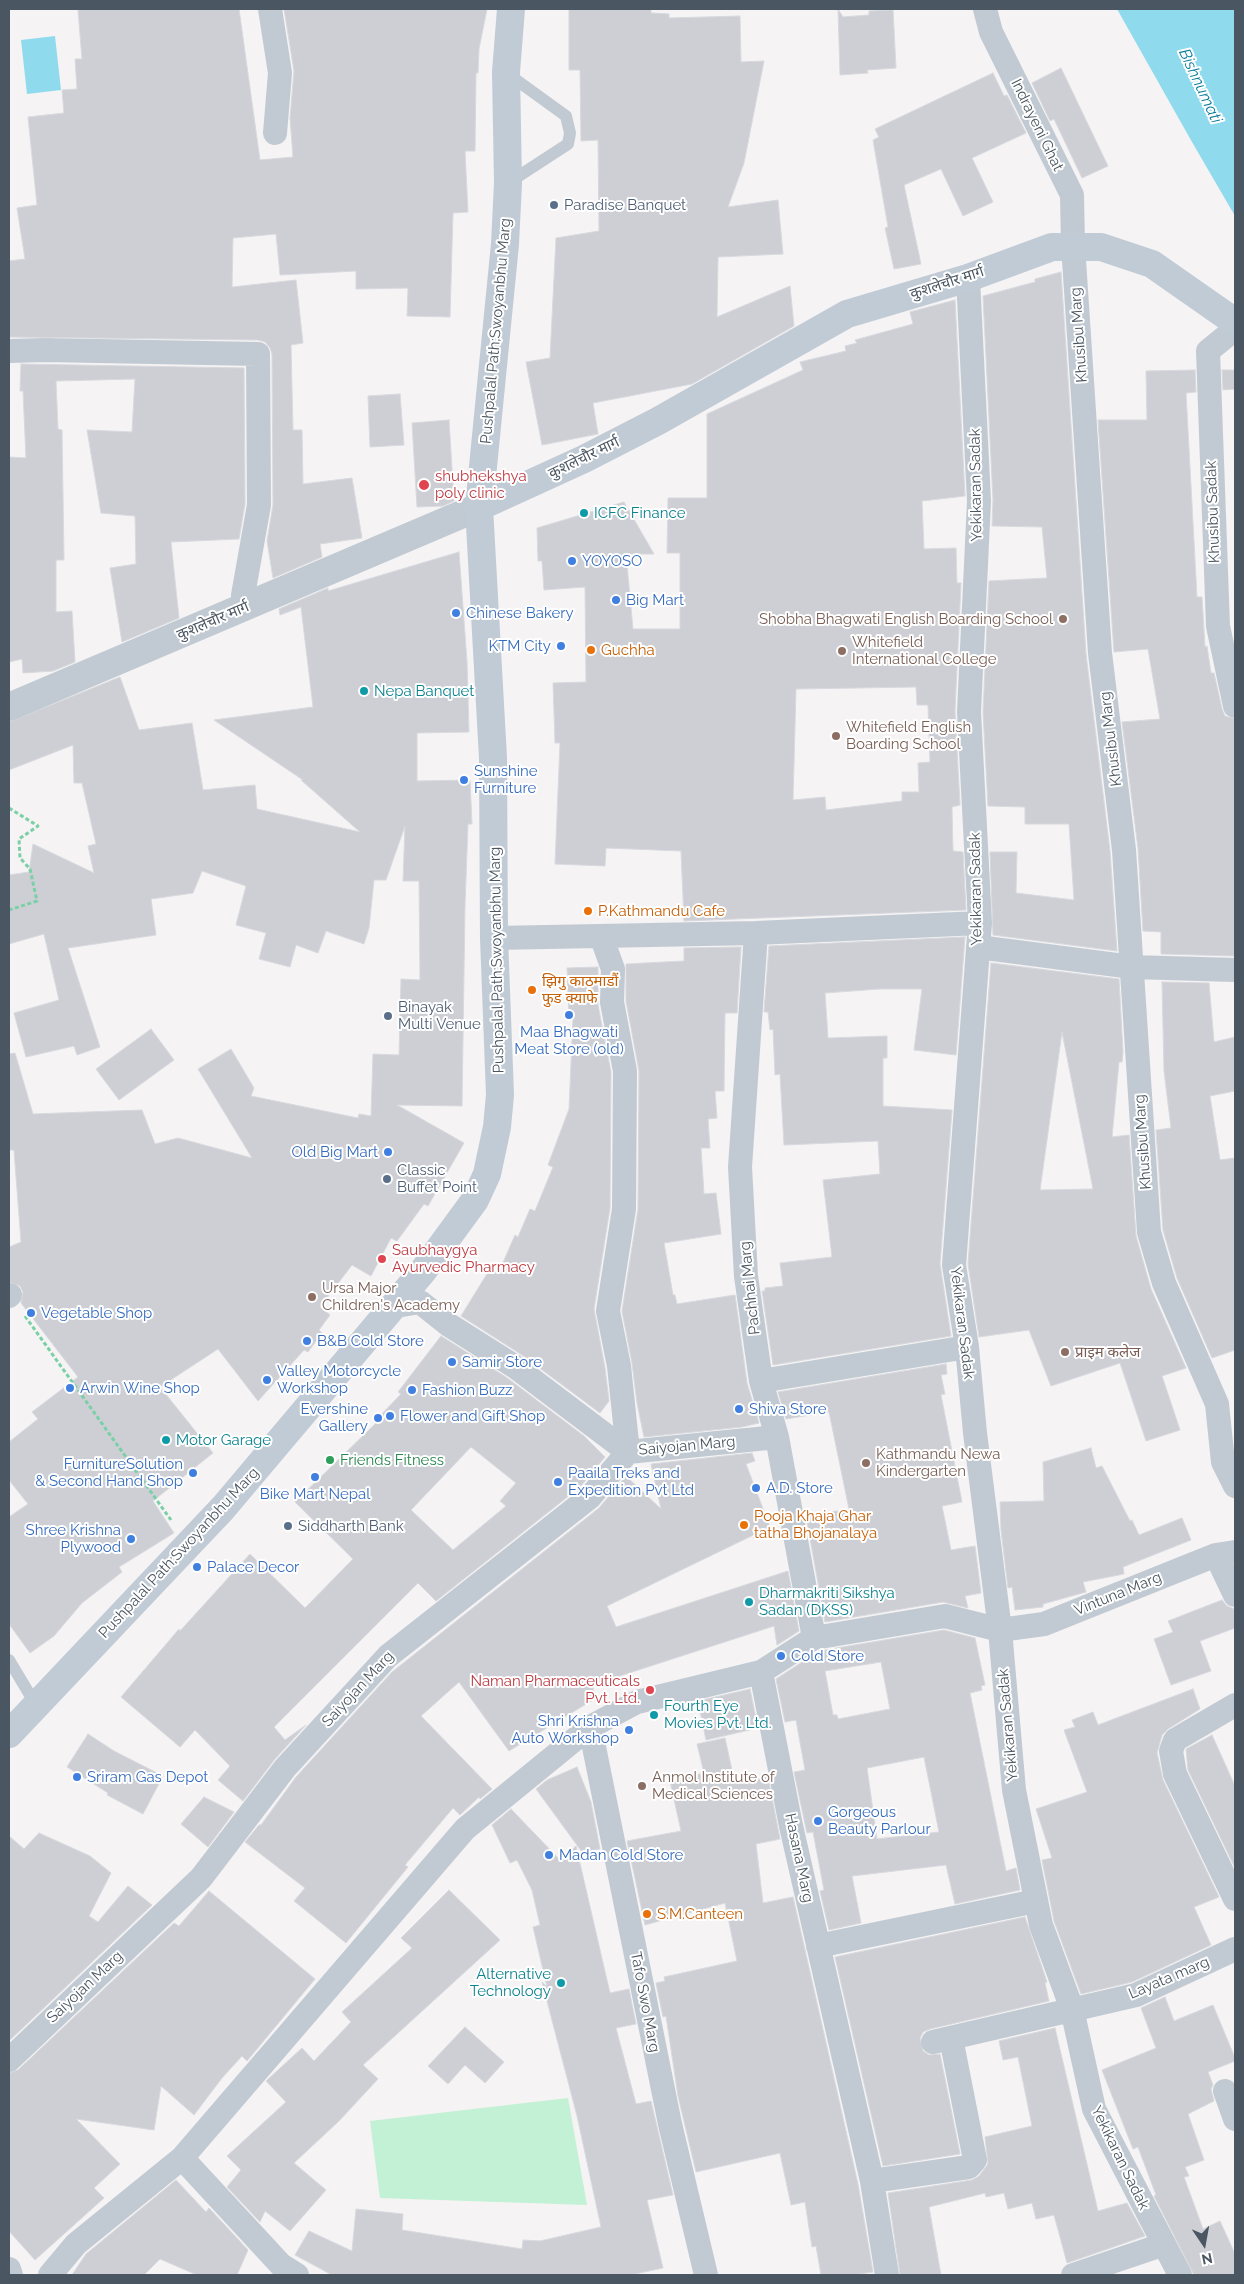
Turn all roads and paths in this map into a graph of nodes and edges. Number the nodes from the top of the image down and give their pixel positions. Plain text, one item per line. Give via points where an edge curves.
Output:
1 (270, 9) edge
2 (511, 9) edge
3 (985, 9) edge
4 (506, 72) junction
5 (275, 132) dead end
6 (508, 183) junction
7 (1073, 245) junction
8 (968, 278) junction
9 (1235, 322) edge
10 (1235, 329) edge
11 (9, 351) edge
12 (479, 507) junction
13 (245, 607) junction
14 (1235, 706) edge
15 (9, 707) edge
16 (9, 808) edge
17 (9, 910) edge
18 (980, 923) junction
19 (756, 933) junction
20 (601, 936) junction
21 (494, 938) junction
22 (978, 947) junction
23 (1132, 966) junction
24 (1235, 970) edge
25 (10, 1295) edge
26 (390, 1308) junction
27 (967, 1347) junction
28 (762, 1381) junction
29 (777, 1437) junction
30 (628, 1452) junction
31 (1235, 1486) edge
32 (188, 1545) junction
33 (1226, 1554) edge
34 (1235, 1595) edge
35 (1000, 1630) junction
36 (814, 1638) junction
37 (9, 1660) edge
38 (761, 1672) junction
39 (36, 1705) junction
40 (1235, 1705) edge
41 (590, 1727) junction
42 (9, 1734) edge
43 (1235, 1899) edge
44 (1036, 1901) junction
45 (818, 1946) junction
46 (1235, 1949) edge
47 (1072, 2009) junction
48 (9, 2060) edge
49 (1225, 2091) dead end
50 (1235, 2119) edge
51 (182, 2158) junction
52 (872, 2181) junction
53 (1162, 2245) junction
54 (9, 2269) edge
55 (12, 2275) edge
56 (50, 2275) edge
57 (297, 2275) edge
58 (706, 2275) edge
59 (887, 2275) edge
60 (1073, 2275) edge
61 (1180, 2275) edge

1 - 5 street via 280,73
2 - 4 main road, Pushpalal Path;Swoyanbhu Marg
3 - 7 street, Indrayeni Ghat via 991,32 1072,195
4 - 6 main road, Pushpalal Path;Swoyanbhu Marg
4 - 6 lane via 566,116 570,133 568,144
6 - 12 main road, Pushpalal Path;Swoyanbhu Marg via 506,244
7 - 8 main road, कुशलेचौर मार्ग via 1052,247
7 - 9 main road, कुशलेचौर मार्ग via 1101,247 1152,264
7 - 23 street, Khusibu Marg via 1100,653 1124,850
8 - 12 main road, कुशलेचौर मार्ग via 846,314 658,422
8 - 18 street, Yekikaran Sadak via 979,501 969,712
10 - 14 street, Khusibu Sadak via 1208,351 1217,616
11 - 13 street via 258,354 259,505 243,595
12 - 13 street, कुशलेचौर मार्ग
12 - 21 main road, Pushpalal Path;Swoyanbhu Marg via 493,758
13 - 15 street, कुशलेचौर मार्ग
16 - 17 path via 38,826 19,839 20,858 30,869 37,901
18 - 19 street
18 - 22 street, Yekikaran Sadak
19 - 20 street
19 - 28 street, Pachhai Marg via 740,1167 746,1276
20 - 21 street
20 - 30 street via 613,969 612,1002 625,1071 624,1209 608,1311 619,1366
21 - 26 main road, Pushpalal Path;Swoyanbhu Marg via 500,1095 487,1174 475,1200 456,1227
22 - 23 street
22 - 27 street, Yekikaran Sadak via 954,1265
23 - 24 street
23 - 31 street, Khusibu Marg via 1149,1232 1164,1283 1217,1404 1223,1462
25 - 32 path
26 - 30 street via 420,1302 449,1326 514,1366
26 - 32 main road, Pushpalal Path;Swoyanbhu Marg via 223,1508
27 - 28 street
27 - 35 street, Yekikaran Sadak
28 - 29 street, Pachhai Marg
29 - 30 street, Saiyojan Marg
29 - 36 street, Pachhai Marg
30 - 48 street, Saiyojan Marg via 590,1497 388,1656 285,1768 200,1878
32 - 39 main road, Pushpalal Path;Swoyanbhu Marg
33 - 34 street
33 - 35 street, Vintuna Marg via 1044,1624
35 - 36 street via 946,1616
35 - 44 street, Yekikaran Sadak via 1014,1790
36 - 38 street
37 - 39 lane
38 - 41 street via 637,1702
38 - 45 street, Hasana Marg
39 - 42 main road, Pushpalal Path;Swoyanbhu Marg
40 - 43 street via 1174,1740 1171,1751 1175,1774
41 - 51 street via 465,1829
41 - 58 street, Tafo Swo Marg via 670,2124
44 - 45 street
44 - 47 street, Yekikaran Sadak via 1041,1925
45 - 52 street, Hasana Marg
46 - 47 street, Layata marg via 1136,1995
47 - 52 street, Layata marg via 942,2040 975,2160 969,2167
47 - 53 street, Yekikaran Sadak via 1094,2108
49 - 50 street
51 - 56 street via 76,2244
51 - 57 street via 281,2265
52 - 59 street, Hasana Marg
53 - 60 street
53 - 61 street, Yekikaran Sadak
54 - 55 street

